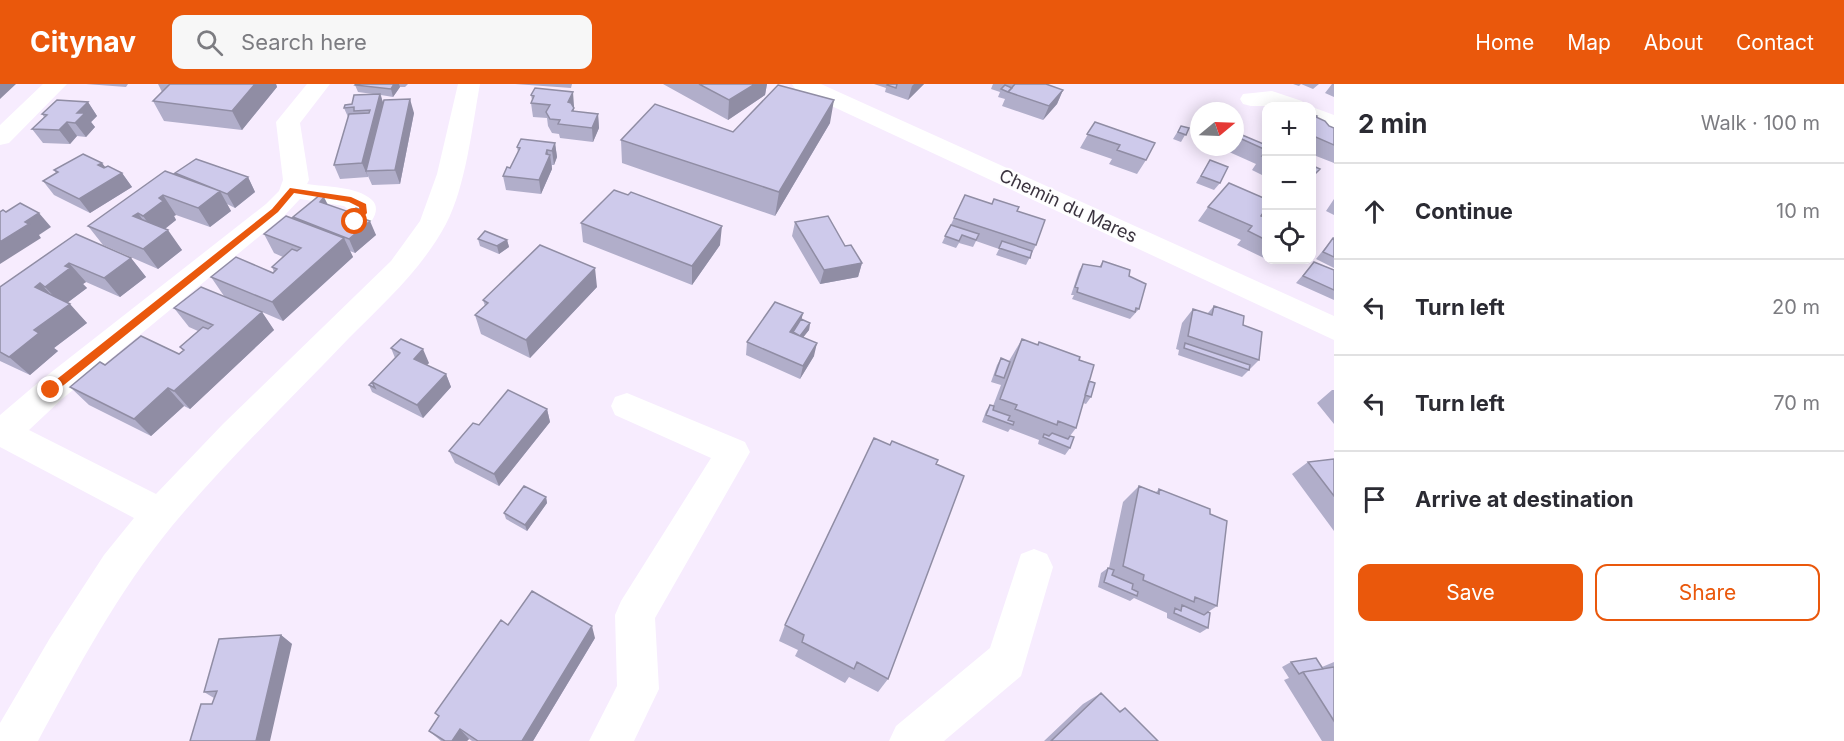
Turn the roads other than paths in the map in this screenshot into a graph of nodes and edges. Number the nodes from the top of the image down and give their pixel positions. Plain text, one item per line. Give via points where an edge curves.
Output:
1 (56, 84) edge
2 (319, 84) edge
3 (469, 84) edge
4 (803, 84) edge
5 (1251, 99) dead end
6 (1283, 102) edge
7 (1316, 116) edge
8 (1334, 123) edge
9 (0, 138) edge
10 (292, 190) junction
11 (355, 222) edge
12 (1334, 329) edge
13 (627, 406) dead end
14 (2, 432) edge
15 (160, 514) junction
16 (1034, 567) dead end
17 (14, 741) edge
18 (611, 741) edge
19 (911, 741) edge

1 - 9 street
2 - 10 street via 288,122 296,180
3 - 15 street via 450,174 427,232 401,268
4 - 12 street, Chemin du Mares
5 - 6 street
7 - 8 street
10 - 11 street via 351,200 363,206 363,213
10 - 14 street via 275,210
13 - 18 street via 733,452 635,615 638,688
14 - 15 street
15 - 17 street via 117,568
16 - 19 street via 1006,661

